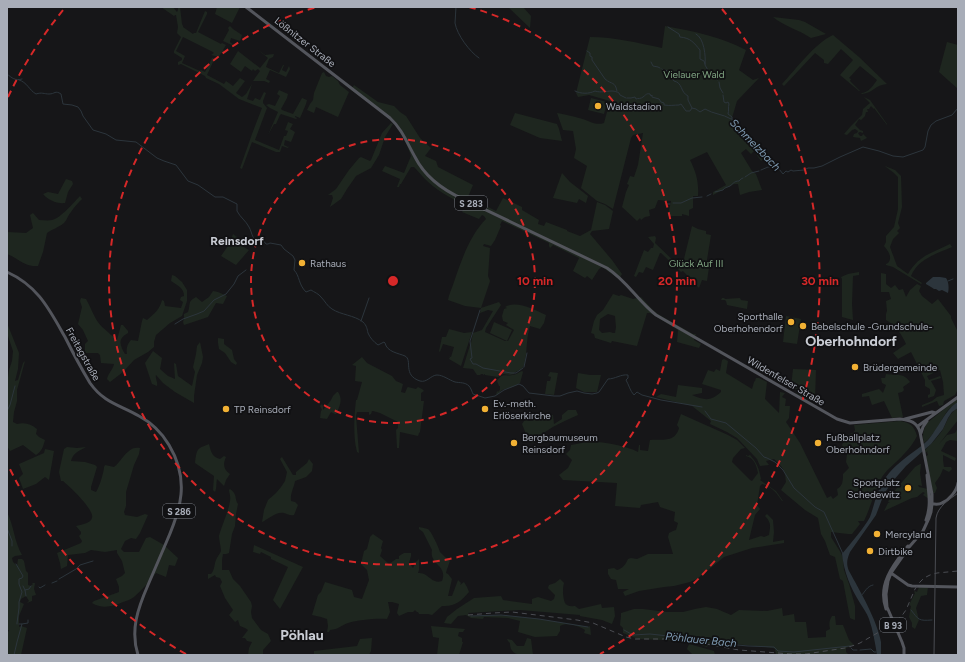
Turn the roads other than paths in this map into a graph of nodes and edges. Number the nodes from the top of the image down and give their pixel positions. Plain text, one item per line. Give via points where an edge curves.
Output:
1 (246, 7) edge
2 (7, 272) edge
3 (664, 319) joint
4 (958, 397) edge
5 (936, 413) junction
6 (904, 419) junction
7 (927, 421) junction
8 (918, 427) junction
9 (921, 437) junction
10 (958, 483) edge
11 (933, 504) junction
12 (890, 573) junction
13 (958, 587) edge
14 (138, 655) edge
15 (903, 655) edge

1 - 3 main road, Lößnitzer Straße / S 283 via 394,122 414,157 438,185 457,197 607,268 652,312
2 - 14 main road, Freitagstraße / S 286 via 26,283 44,301 90,383 100,395 155,427 172,450 178,465 182,496 177,517 136,619 134,639
3 - 6 main road, Wildenfelser Straße / S 283 via 837,419 850,423
4 - 5 main road
5 - 6 main road, S 283
5 - 7 main road
5 - 8 main road
6 - 8 main road, Wildenfelser Straße via 910,420
7 - 8 main road
7 - 9 main road
8 - 9 main road, Wildenfelser Straße / B 93
9 - 11 main road, B 93
10 - 11 main road via 956,492 943,503
11 - 12 main road, B 93 via 922,527
11 - 12 main road, B 93 via 923,530
12 - 13 main road via 912,586
12 - 15 main road, B 93 via 884,586 883,600 901,643

